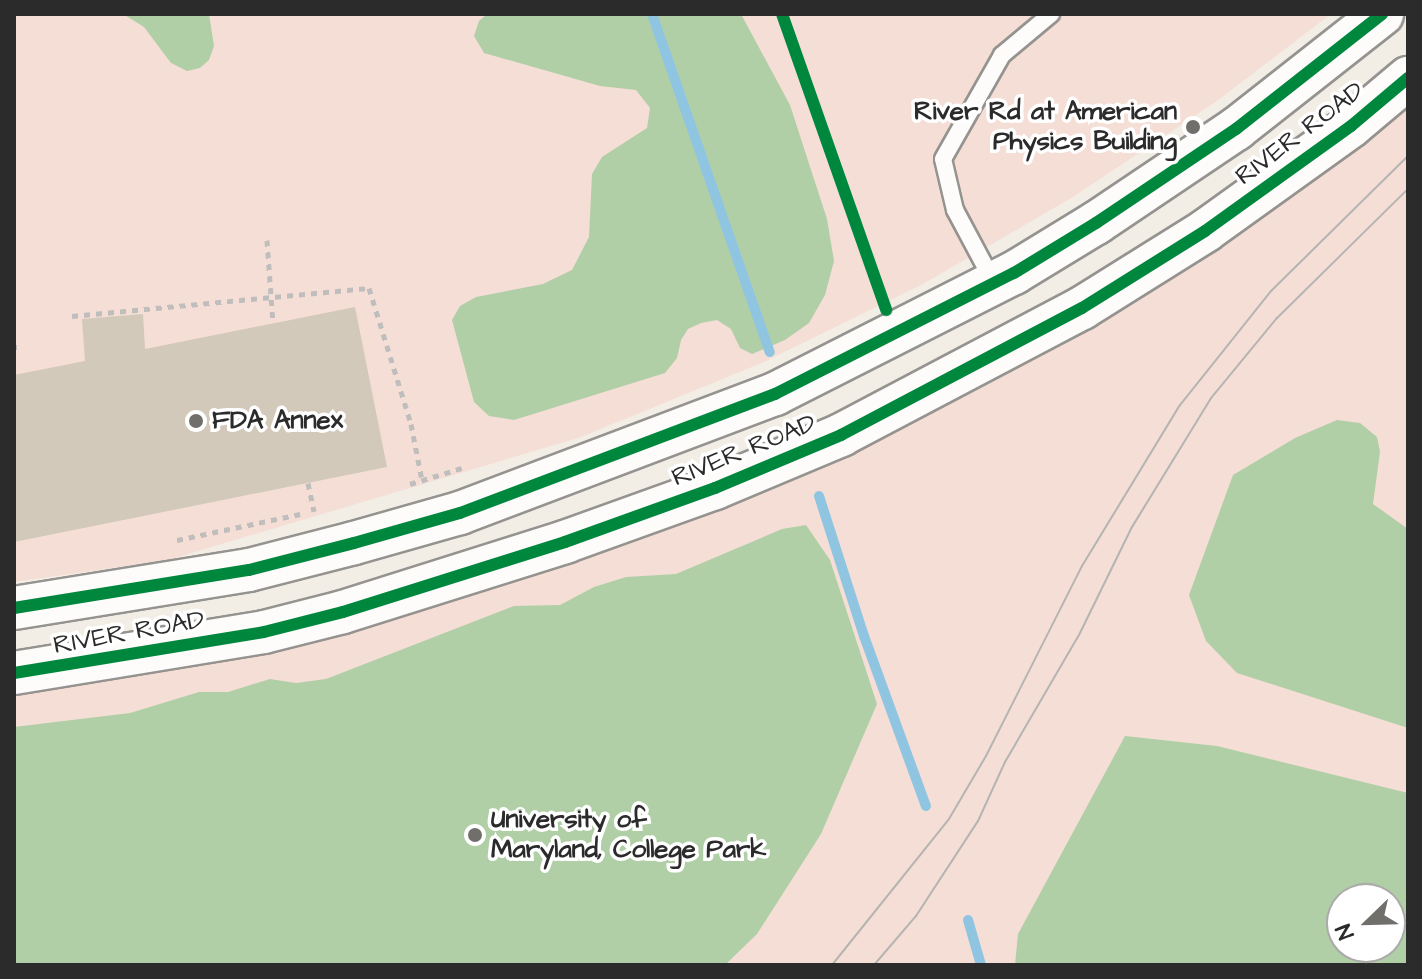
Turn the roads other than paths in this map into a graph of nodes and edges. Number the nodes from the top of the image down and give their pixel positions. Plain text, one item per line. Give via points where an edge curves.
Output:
1 (1051, 14) edge
2 (1382, 14) edge
3 (1408, 78) edge
4 (994, 283) junction
5 (14, 608) edge
6 (14, 673) edge

1 - 4 lane via 1002,55 943,159 955,210
2 - 4 street, RIVER ROAD via 1187,163
3 - 6 street, RIVER ROAD via 1351,126 1193,239 1056,322 827,441 565,542 343,612 264,632
4 - 5 street, RIVER ROAD via 775,394 460,513 249,570

